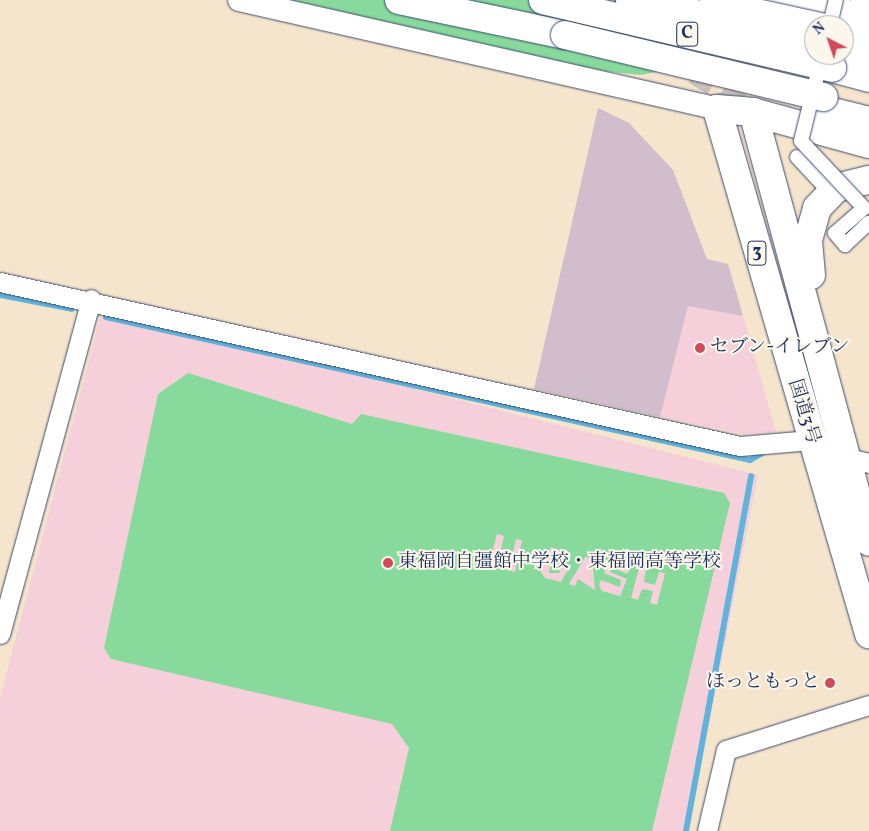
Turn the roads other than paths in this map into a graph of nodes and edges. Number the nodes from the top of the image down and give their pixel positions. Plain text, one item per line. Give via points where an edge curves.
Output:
1 (239, 0) edge
2 (399, 0) edge
3 (543, 0) edge
4 (630, 0) edge
5 (711, 0) edge
6 (776, 0) edge
7 (810, 0) edge
8 (869, 3) edge
9 (839, 15) edge
10 (854, 16) edge
11 (869, 18) edge
12 (854, 27) edge
13 (565, 35) junction
14 (804, 38) edge
15 (869, 39) edge
16 (854, 49) edge
17 (869, 53) edge
18 (820, 65) edge
19 (869, 78) edge
20 (869, 107) edge
21 (717, 108) junction
22 (753, 112) junction
23 (869, 121) edge
24 (869, 144) edge
25 (797, 157) dead end
26 (833, 176) junction
27 (869, 180) edge
28 (869, 223) edge
29 (0, 282) edge
30 (91, 299) junction
31 (834, 410) junction
32 (811, 440) junction
33 (856, 460) edge
34 (869, 542) edge
35 (0, 634) edge
36 (869, 634) edge
37 (869, 705) edge
38 (707, 831) edge

1 - 21 street
2 - 13 highway, C
3 - 19 highway, C, bridge
4 - 14 highway, bridge
5 - 9 street, bridge
6 - 9 highway
7 - 9 highway
8 - 9 street
10 - 11 highway
12 - 15 street
13 - 20 highway, C, bridge
13 - 23 highway, bridge via 735,88
16 - 17 highway
18 - 26 street, bridge via 801,142
21 - 22 highway
21 - 32 highway, 国道3号 / 3
22 - 24 highway
22 - 31 highway, 国道3号 / 3
25 - 26 street via 823,185
26 - 28 street, bridge via 864,208 835,233 845,245
27 - 31 highway via 836,188 818,208 808,240 806,256 822,323
29 - 30 street
30 - 32 street via 740,446
30 - 35 street
31 - 33 highway, 国道3号 / 3
32 - 36 highway, 国道3号 / 3
33 - 34 highway, 国道3号 / 3
37 - 38 street via 726,750

